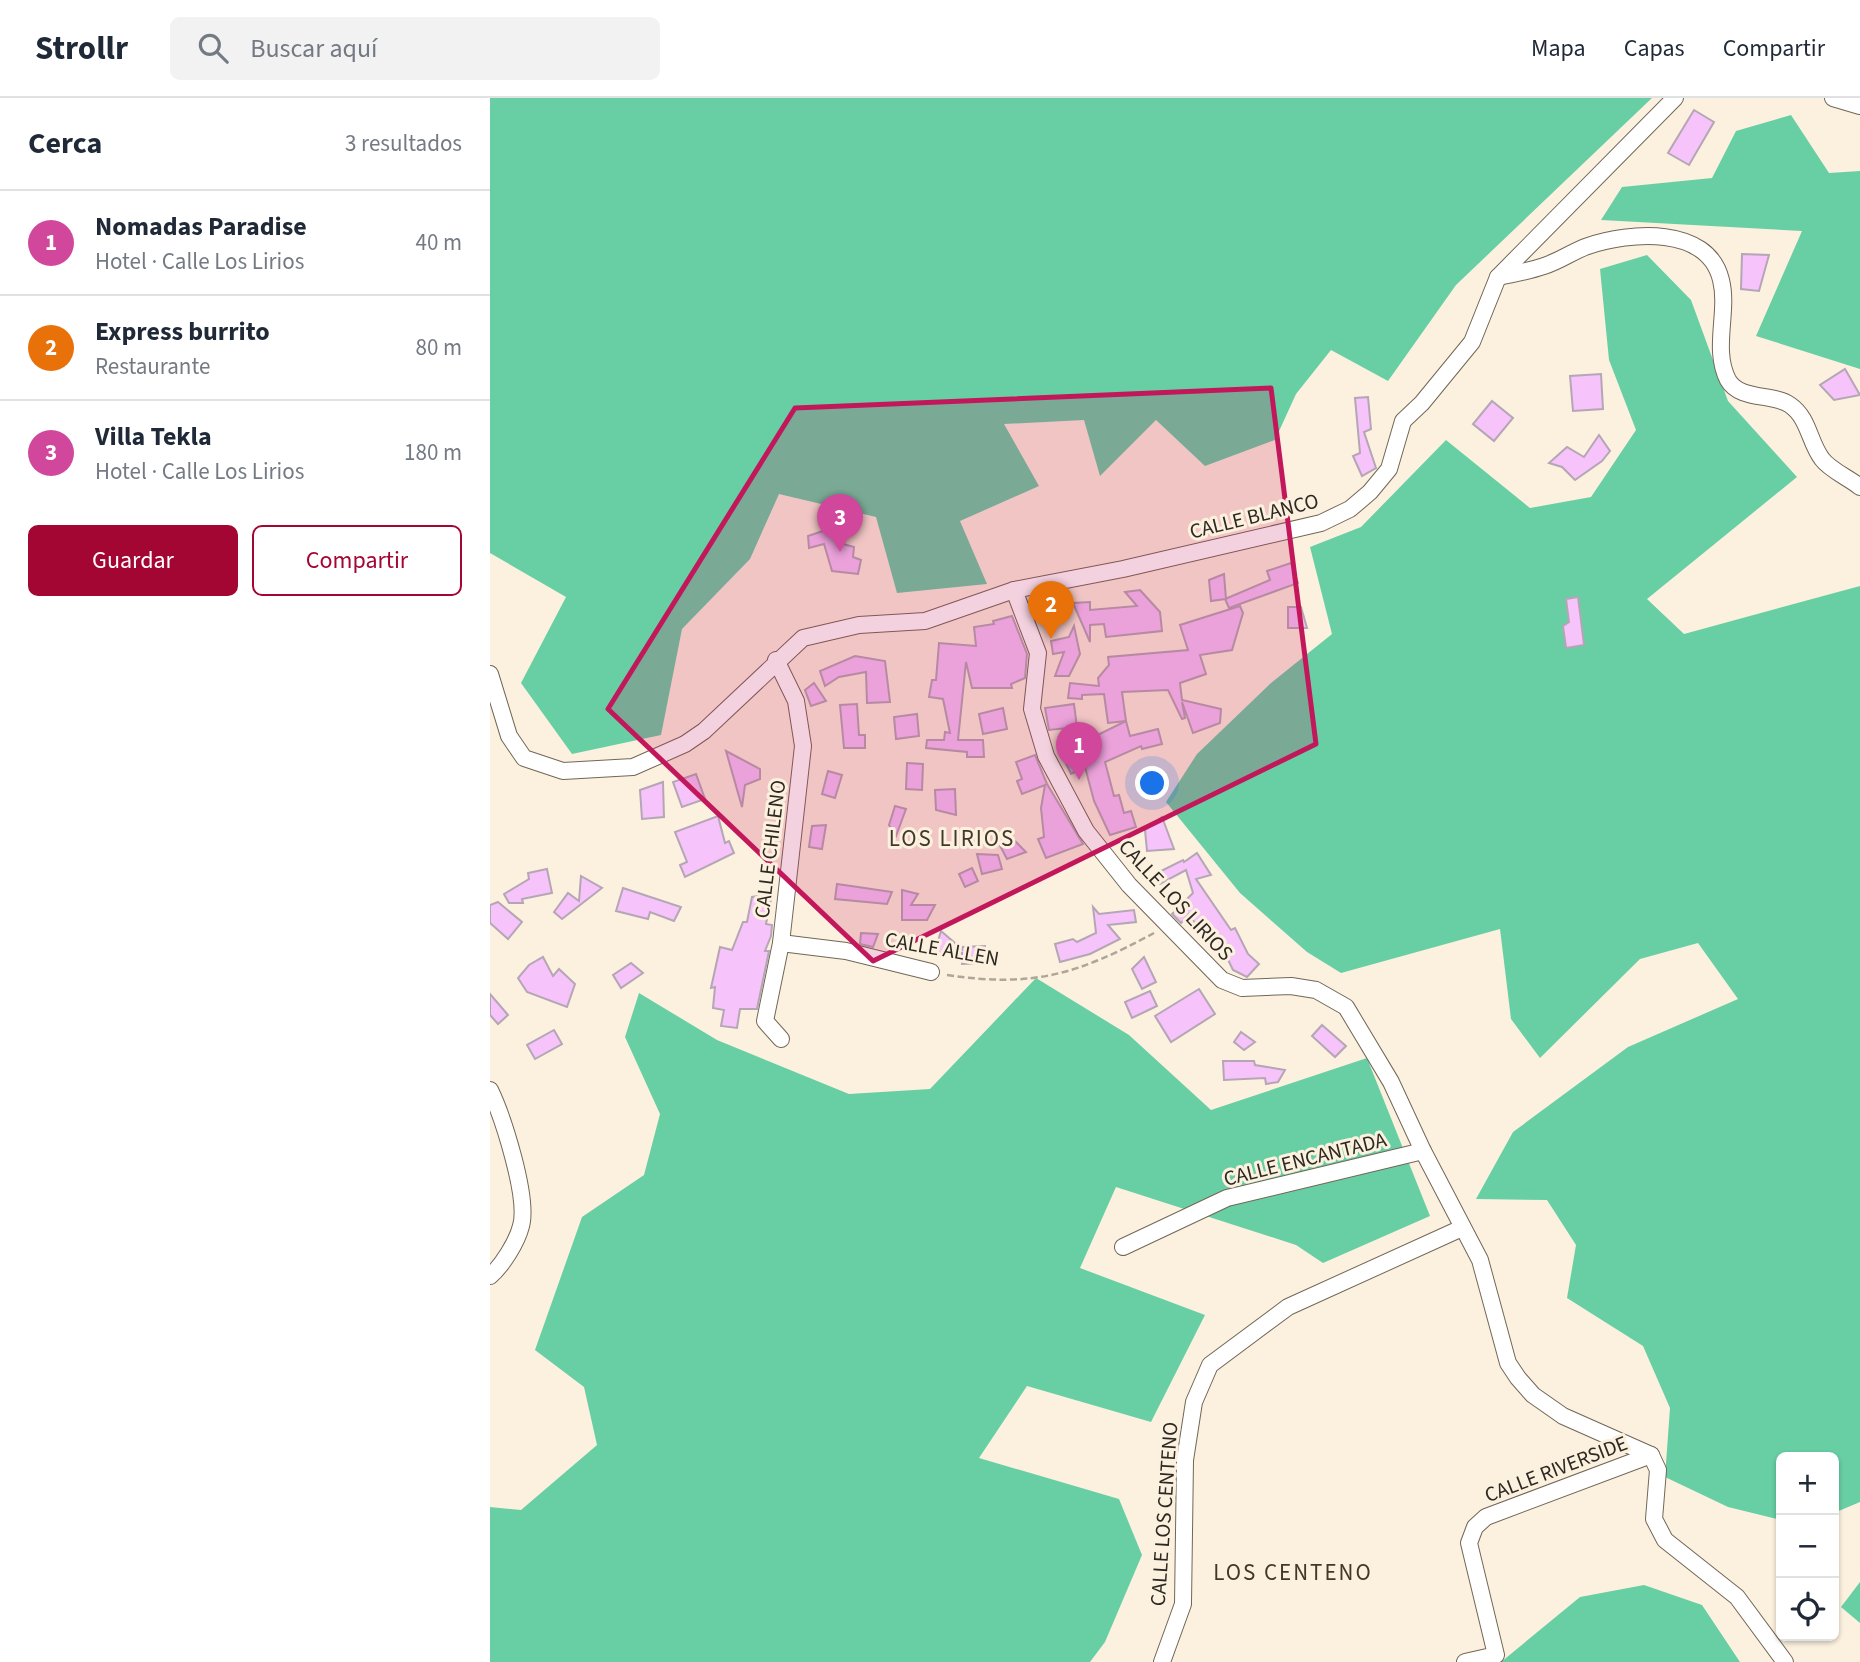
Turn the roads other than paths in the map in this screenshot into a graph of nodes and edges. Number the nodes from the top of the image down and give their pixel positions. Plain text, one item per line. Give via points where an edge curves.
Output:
1 (1675, 98) edge
2 (1833, 98) edge
3 (1860, 106) edge
4 (1498, 277) junction
5 (1860, 487) edge
6 (1014, 590) junction
7 (776, 660) junction
8 (490, 674) edge
9 (780, 943) junction
10 (931, 972) road end
11 (781, 1038) dead end
12 (490, 1090) edge
13 (1423, 1151) junction
14 (1462, 1228) junction
15 (1123, 1247) dead end
16 (490, 1276) edge
17 (1651, 1455) junction
18 (1162, 1662) edge
19 (1465, 1662) edge
20 (1785, 1662) edge

1 - 4 street, CALLE BLANCO
2 - 3 street
4 - 5 street via 1546,265 1590,245 1633,237 1666,237 1694,247 1709,257 1721,277 1725,300 1721,342 1729,381 1741,391 1788,403 1801,415 1823,462
4 - 6 street, CALLE BLANCO via 1472,342 1403,421 1389,468 1350,509 1321,523
6 - 7 street via 925,621 835,628 803,638
6 - 13 street, CALLE LOS LIRIOS via 1038,653 1032,709 1046,757 1086,831 1129,885 1222,980 1242,988 1316,990 1346,1007 1391,1082
7 - 8 street via 685,744 633,767 595,771 563,771 524,758 509,736
7 - 9 street, CALLE CHILENO via 796,701 803,746
9 - 10 street, CALLE ALLEN via 846,951
9 - 11 street, CALLE CHILENO via 765,1021
12 - 16 street via 521,1184 522,1226 499,1269
13 - 14 street, CALLE LOS LIRIOS
13 - 15 street, CALLE ENCANTADA via 1227,1198
14 - 17 street, CALLE LOS LIRIOS via 1480,1260 1508,1363 1518,1378 1563,1416
14 - 18 street, CALLE LOS CENTENO via 1288,1307 1210,1365 1194,1402 1185,1460 1183,1604
17 - 19 street, CALLE RIVERSIDE via 1486,1517 1475,1527 1469,1543 1496,1655
17 - 20 street via 1658,1470 1654,1519 1665,1540 1737,1597

